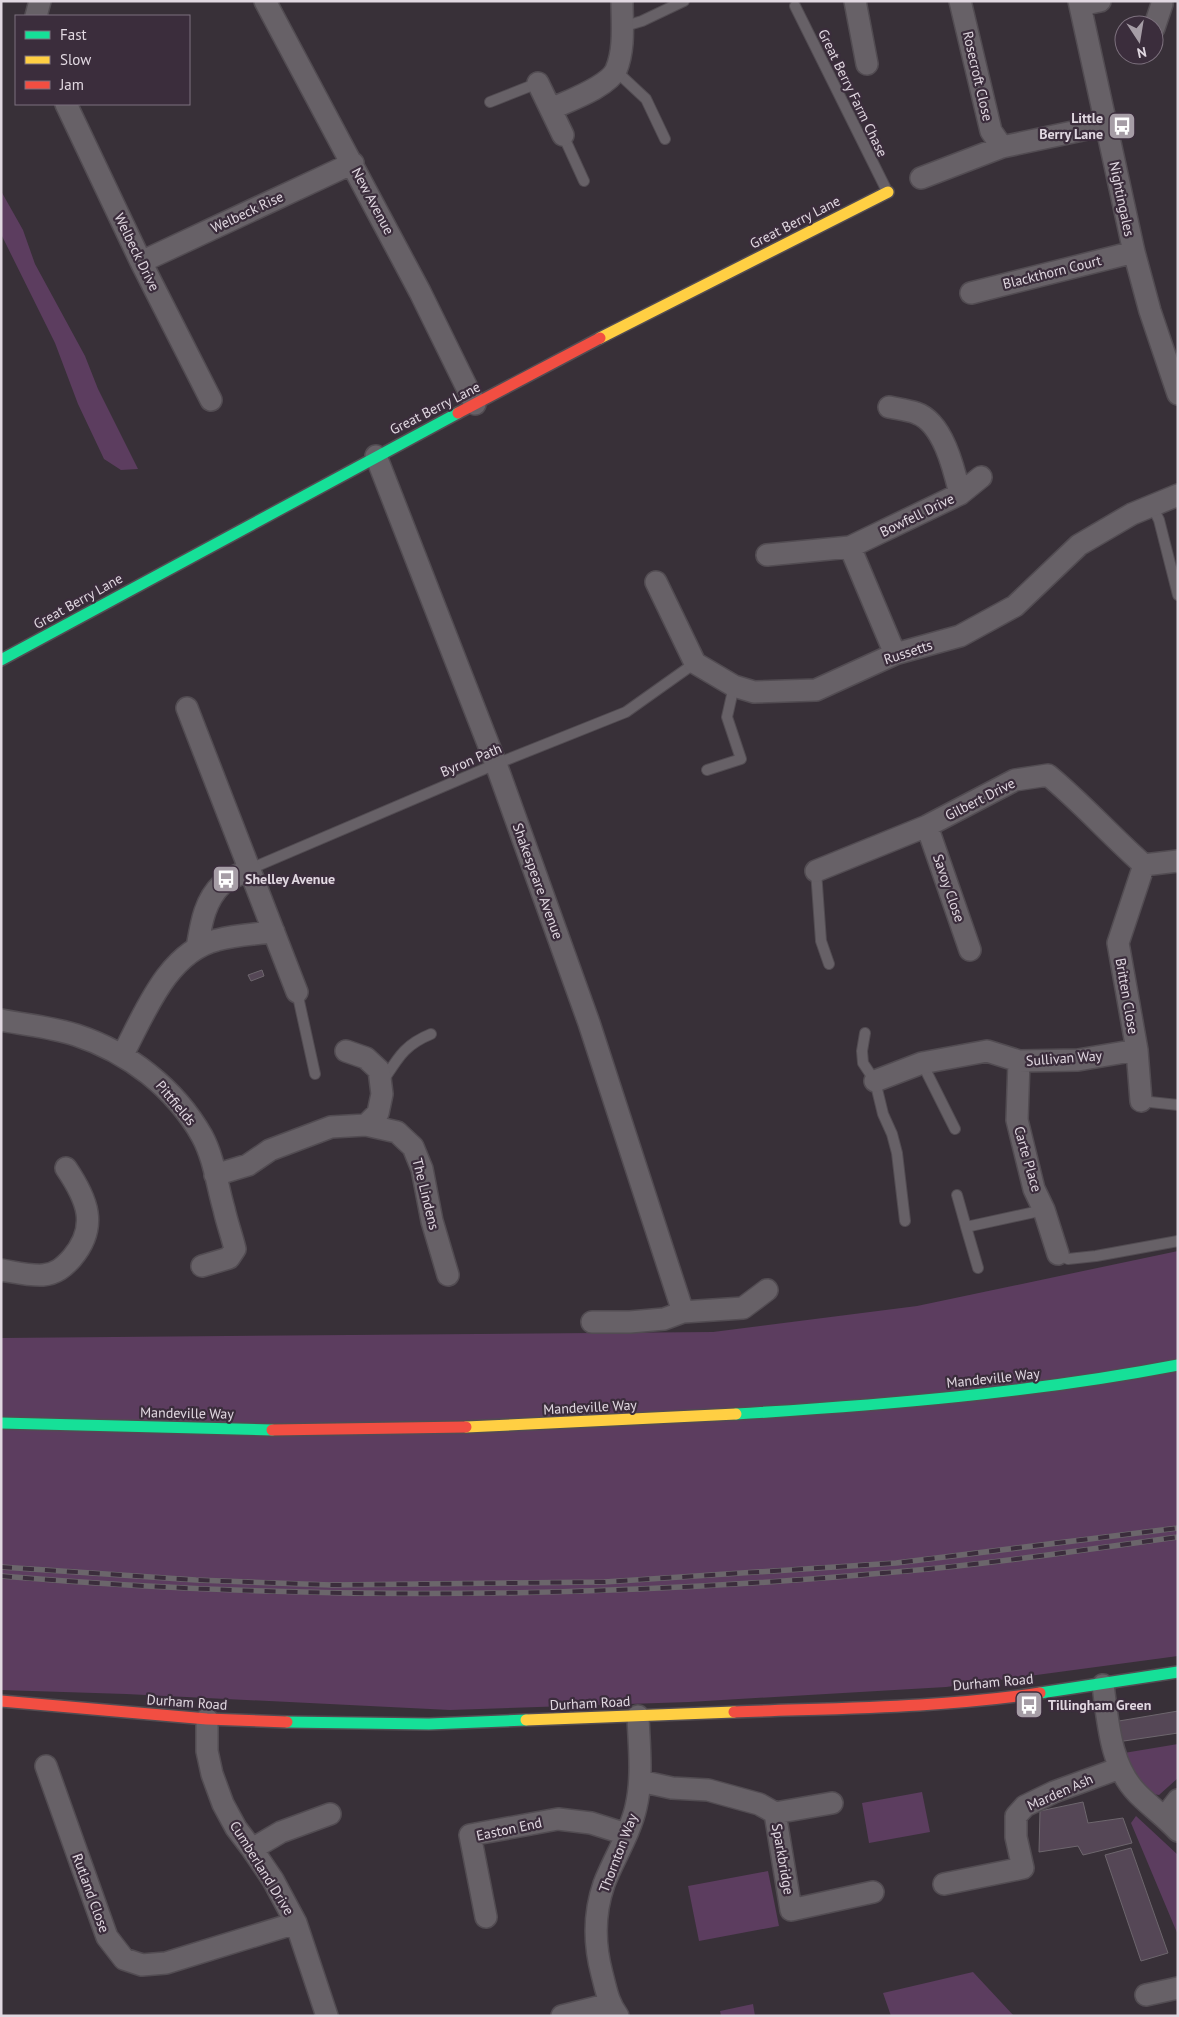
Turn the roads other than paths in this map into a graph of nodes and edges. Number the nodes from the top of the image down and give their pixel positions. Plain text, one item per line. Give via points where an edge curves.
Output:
1 (40, 1) edge
2 (265, 1) edge
3 (622, 1) edge
4 (684, 1) edge
5 (855, 1) edge
6 (960, 1) edge
7 (1086, 2) edge
8 (795, 6) dead end
9 (36, 15) edge
10 (622, 27) junction
11 (867, 64) dead end
12 (616, 72) junction
13 (538, 83) joint
14 (490, 102) dead end
15 (66, 105) edge
16 (551, 109) junction
17 (1106, 125) junction
18 (563, 135) joint
19 (665, 139) dead end
20 (1002, 147) junction
21 (353, 163) junction
22 (921, 178) dead end
23 (584, 181) dead end
24 (888, 192) joint
25 (1134, 252) junction
26 (142, 262) junction
27 (971, 292) dead end
28 (1176, 381) edge
29 (211, 400) dead end
30 (475, 404) junction
31 (889, 407) dead end
32 (376, 456) junction
33 (981, 477) dead end
34 (960, 494) junction
35 (1178, 495) edge
36 (1152, 506) junction
37 (850, 547) junction
38 (767, 555) dead end
39 (656, 582) dead end
40 (1178, 595) edge
41 (896, 654) junction
42 (1, 660) edge
43 (695, 663) junction
44 (734, 686) junction
45 (187, 708) dead end
46 (496, 764) junction
47 (708, 770) dead end
48 (927, 826) junction
49 (1178, 861) edge
50 (1144, 865) junction
51 (250, 869) junction
52 (816, 871) joint
53 (274, 932) junction
54 (197, 948) junction
55 (970, 950) dead end
56 (828, 964) dead end
57 (297, 992) joint
58 (1, 1020) edge
59 (865, 1033) dead end
60 (431, 1034) dead end
61 (1137, 1050) junction
62 (346, 1052) dead end
63 (122, 1056) junction
64 (1019, 1061) junction
65 (922, 1064) junction
66 (315, 1074) dead end
67 (875, 1081) junction
68 (381, 1084) junction
69 (1142, 1101) joint
70 (1178, 1105) edge
71 (366, 1125) junction
72 (955, 1129) dead end
73 (66, 1168) dead end
74 (215, 1175) junction
75 (957, 1195) dead end
76 (1044, 1210) junction
77 (905, 1221) dead end
78 (966, 1228) junction
79 (1178, 1241) edge
80 (1058, 1254) joint
81 (202, 1266) dead end
82 (978, 1268) dead end
83 (1, 1270) edge
84 (448, 1275) dead end
85 (767, 1290) dead end
86 (683, 1312) junction
87 (592, 1322) dead end
88 (1178, 1364) edge
89 (1, 1423) edge
90 (1178, 1672) edge
91 (1103, 1685) junction
92 (1, 1702) edge
93 (638, 1716) junction
94 (207, 1719) junction
95 (46, 1766) dead end
96 (1120, 1768) junction
97 (640, 1781) junction
98 (1178, 1800) edge
99 (832, 1803) dead end
100 (775, 1813) junction
101 (330, 1814) dead end
102 (1171, 1824) edge
103 (626, 1834) junction
104 (252, 1848) junction
105 (944, 1884) dead end
106 (873, 1892) dead end
107 (486, 1917) dead end
108 (296, 1923) junction
109 (1178, 1988) edge
110 (1146, 1995) dead end
111 (614, 2010) edge
112 (326, 2016) edge
113 (562, 2016) edge

1 - 9 street
2 - 21 street, New Avenue
3 - 10 street
4 - 10 lane
5 - 11 street
6 - 20 street, Rosecroft Close via 991,131
7 - 17 street, Nightingales
8 - 24 lane, Great Berry Farm Chase
10 - 12 street via 622,52
12 - 16 street via 605,83
12 - 19 lane via 646,99
13 - 14 lane
13 - 16 street
15 - 26 street, Welbeck Drive
16 - 18 street
17 - 20 street
17 - 25 street, Nightingales
18 - 23 lane
20 - 22 street
21 - 26 street, Welbeck Rise
21 - 30 street, New Avenue
24 - 30 street, Great Berry Lane
25 - 27 street, Blackthorn Court
25 - 28 street, Nightingales
26 - 29 street, Welbeck Drive
30 - 32 street, Great Berry Lane
31 - 34 street via 918,413 937,428 954,469
32 - 42 street, Great Berry Lane
32 - 46 street, Shakespeare Avenue
33 - 34 street, Bowfell Drive
34 - 37 street, Bowfell Drive
35 - 36 street, Russetts
36 - 40 lane via 1159,520
36 - 41 street, Russetts via 1079,545 1015,606 960,636
37 - 38 street, Bowfell Drive
37 - 41 street
39 - 43 street
41 - 44 street, Russetts via 816,690 754,692
43 - 44 street, Russetts
43 - 46 lane, Byron Path via 626,712
44 - 47 lane via 727,717 740,759
45 - 51 street
46 - 51 lane, Byron Path
46 - 86 street, Shakespeare Avenue via 590,1023
48 - 50 street, Gilbert Drive via 1015,780 1048,775
48 - 52 street, Gilbert Drive
48 - 55 street, Savoy Close
49 - 50 street
50 - 61 street, Britten Close via 1118,943
51 - 53 street
51 - 54 street via 223,884 208,902
52 - 56 lane via 822,941
53 - 54 street via 216,940
53 - 57 street
54 - 63 street via 181,959 160,986
57 - 66 lane
58 - 63 street, Pittfields via 77,1036
59 - 67 lane via 863,1062
60 - 68 lane via 402,1053
61 - 64 street, Sullivan Way via 1078,1060
61 - 69 street, Britten Close
62 - 68 street via 366,1058 379,1070
63 - 74 street, Pittfields via 157,1079 189,1116 202,1137
64 - 65 street, Sullivan Way via 987,1051
64 - 76 street, Carte Place via 1016,1120 1034,1189
65 - 67 street, Sullivan Way
65 - 72 lane
67 - 77 lane via 882,1114 897,1153
68 - 71 street via 378,1113
69 - 70 lane
71 - 74 street, The Lindens via 331,1127 270,1150 248,1165
71 - 84 street, The Lindens via 397,1132 413,1147 422,1168 432,1221
73 - 83 street via 78,1186 88,1213 88,1233 81,1248 55,1272 42,1275
74 - 81 street, Pittfields via 235,1250 230,1258
75 - 78 lane
76 - 78 lane
76 - 80 street, Carte Place
78 - 82 lane
79 - 80 lane via 1096,1256 1068,1259
85 - 86 street via 743,1308
86 - 87 street via 664,1319
88 - 89 street, Mandeville Way via 1091,1382 1018,1391 623,1421 264,1430
90 - 91 street, Durham Road
91 - 93 street, Durham Road via 1006,1698 891,1706
91 - 96 street via 1110,1732
92 - 94 street, Durham Road
93 - 94 street, Durham Road via 429,1724
93 - 97 street, Thornton Way
94 - 104 street, Cumberland Drive via 207,1751 212,1774 223,1804
95 - 108 street, Rutland Close via 107,1937 124,1959 142,1965 166,1963
96 - 102 street via 1137,1793
96 - 105 street, Marden Ash via 1025,1806 1016,1816 1016,1837 1023,1868
97 - 100 street, Sparkbridge via 672,1788 708,1790 759,1804
97 - 103 street, Thornton Way via 636,1807
98 - 102 street
99 - 100 street, Sparkbridge
100 - 106 street, Sparkbridge via 791,1910
101 - 104 street via 281,1832
103 - 107 street, Easton End via 591,1823 558,1820 470,1835
103 - 111 street, Thornton Way via 604,1885 597,1912 597,1956
104 - 108 street, Cumberland Drive
108 - 112 street, Cumberland Drive
109 - 110 street
111 - 113 street

